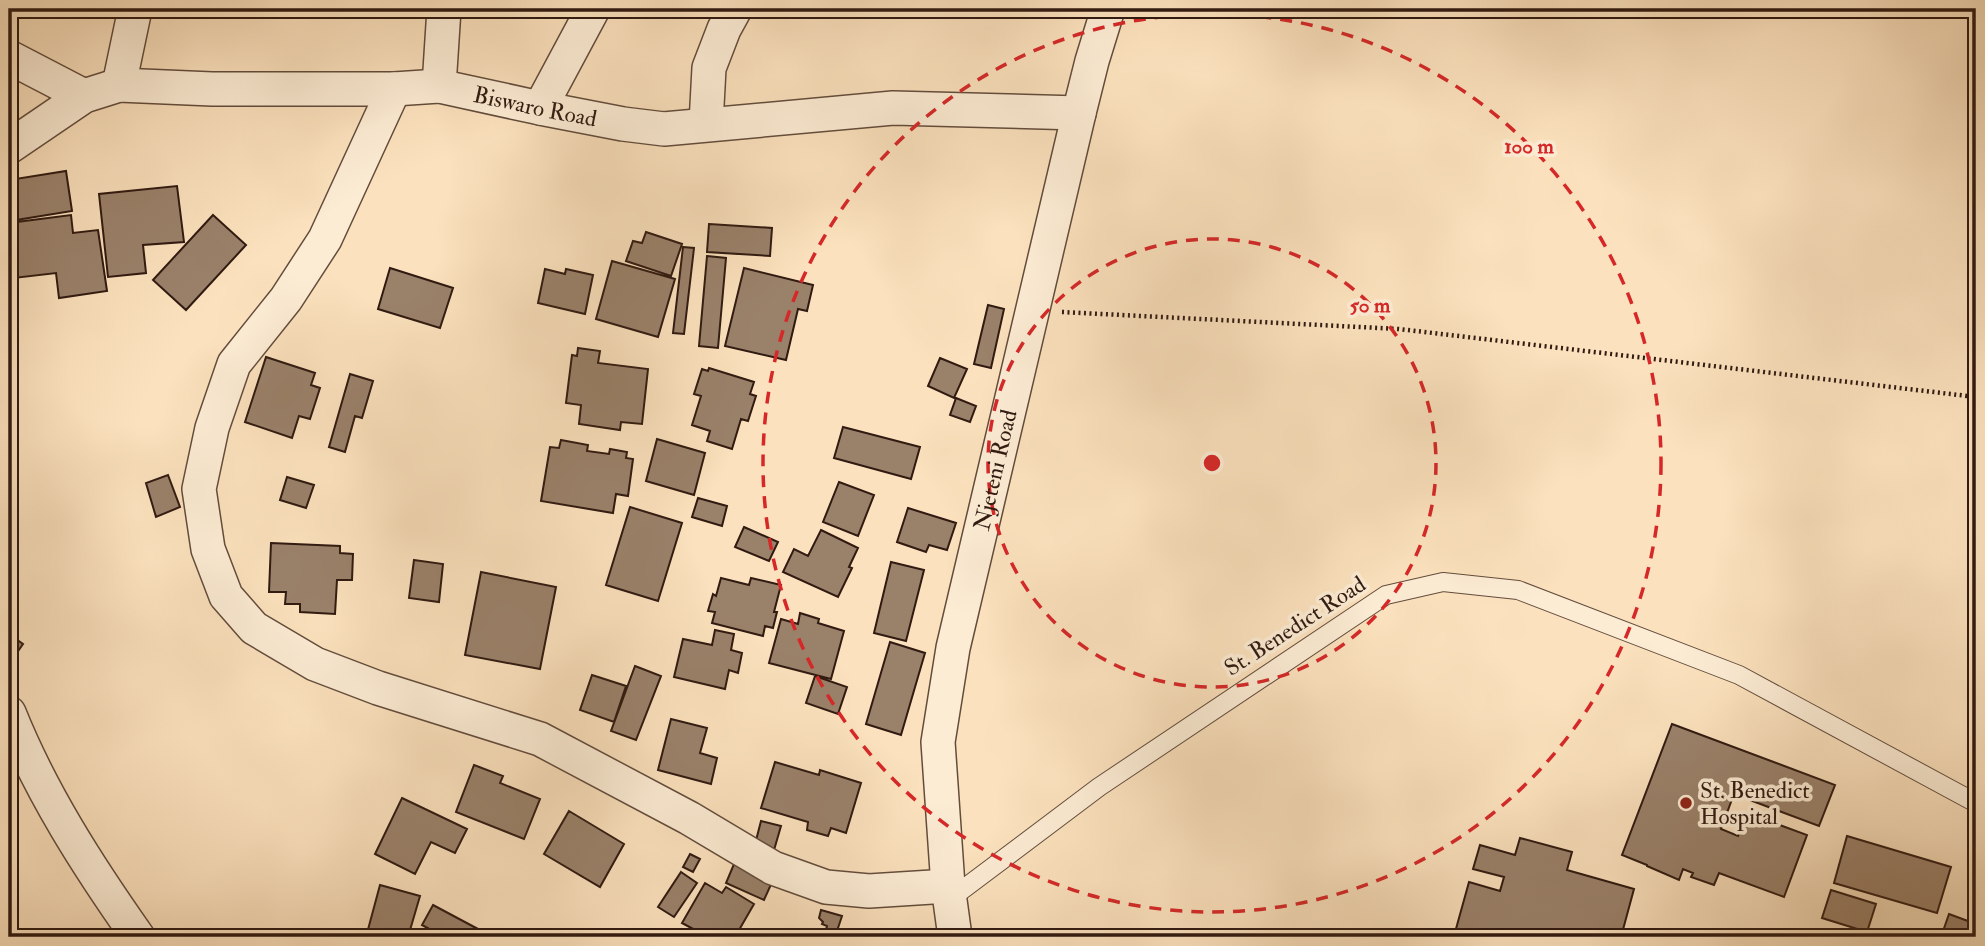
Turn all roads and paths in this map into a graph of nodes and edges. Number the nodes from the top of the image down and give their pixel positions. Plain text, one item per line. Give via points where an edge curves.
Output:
1 (135, 9) edge
2 (444, 9) edge
3 (593, 9) edge
4 (735, 9) edge
5 (1108, 9) edge
6 (9, 57) edge
7 (119, 85) junction
8 (439, 86) junction
9 (394, 89) junction
10 (84, 96) junction
11 (540, 108) junction
12 (1079, 113) junction
13 (706, 124) junction
14 (9, 147) edge
15 (1033, 310) junction
16 (1976, 397) edge
17 (9, 713) edge
18 (1976, 803) edge
19 (949, 892) junction
20 (138, 937) edge
21 (955, 937) edge

1 - 7 street
2 - 8 street
3 - 11 street
4 - 13 street via 709,68
5 - 12 street, Njeteni Road
6 - 10 street
7 - 9 street, Biswaro Road
7 - 10 street, Biswaro Road
8 - 9 street, Biswaro Road
8 - 11 street, Biswaro Road
9 - 19 street via 326,239 234,364 212,428 199,489 208,549 226,596 254,628 315,664 540,739 773,868 826,887
10 - 14 street, Biswaro Road
11 - 13 street, Biswaro Road via 664,129
12 - 13 street, Biswaro Road via 893,108
12 - 15 street, Njeteni Road
15 - 16 path via 1399,329
15 - 19 street, Njeteni Road via 953,648 940,728
17 - 20 street via 65,828
18 - 19 lane, St. Benedict Road via 1739,675 1518,590 1443,582 1386,595
19 - 21 street, Njeteni Road

